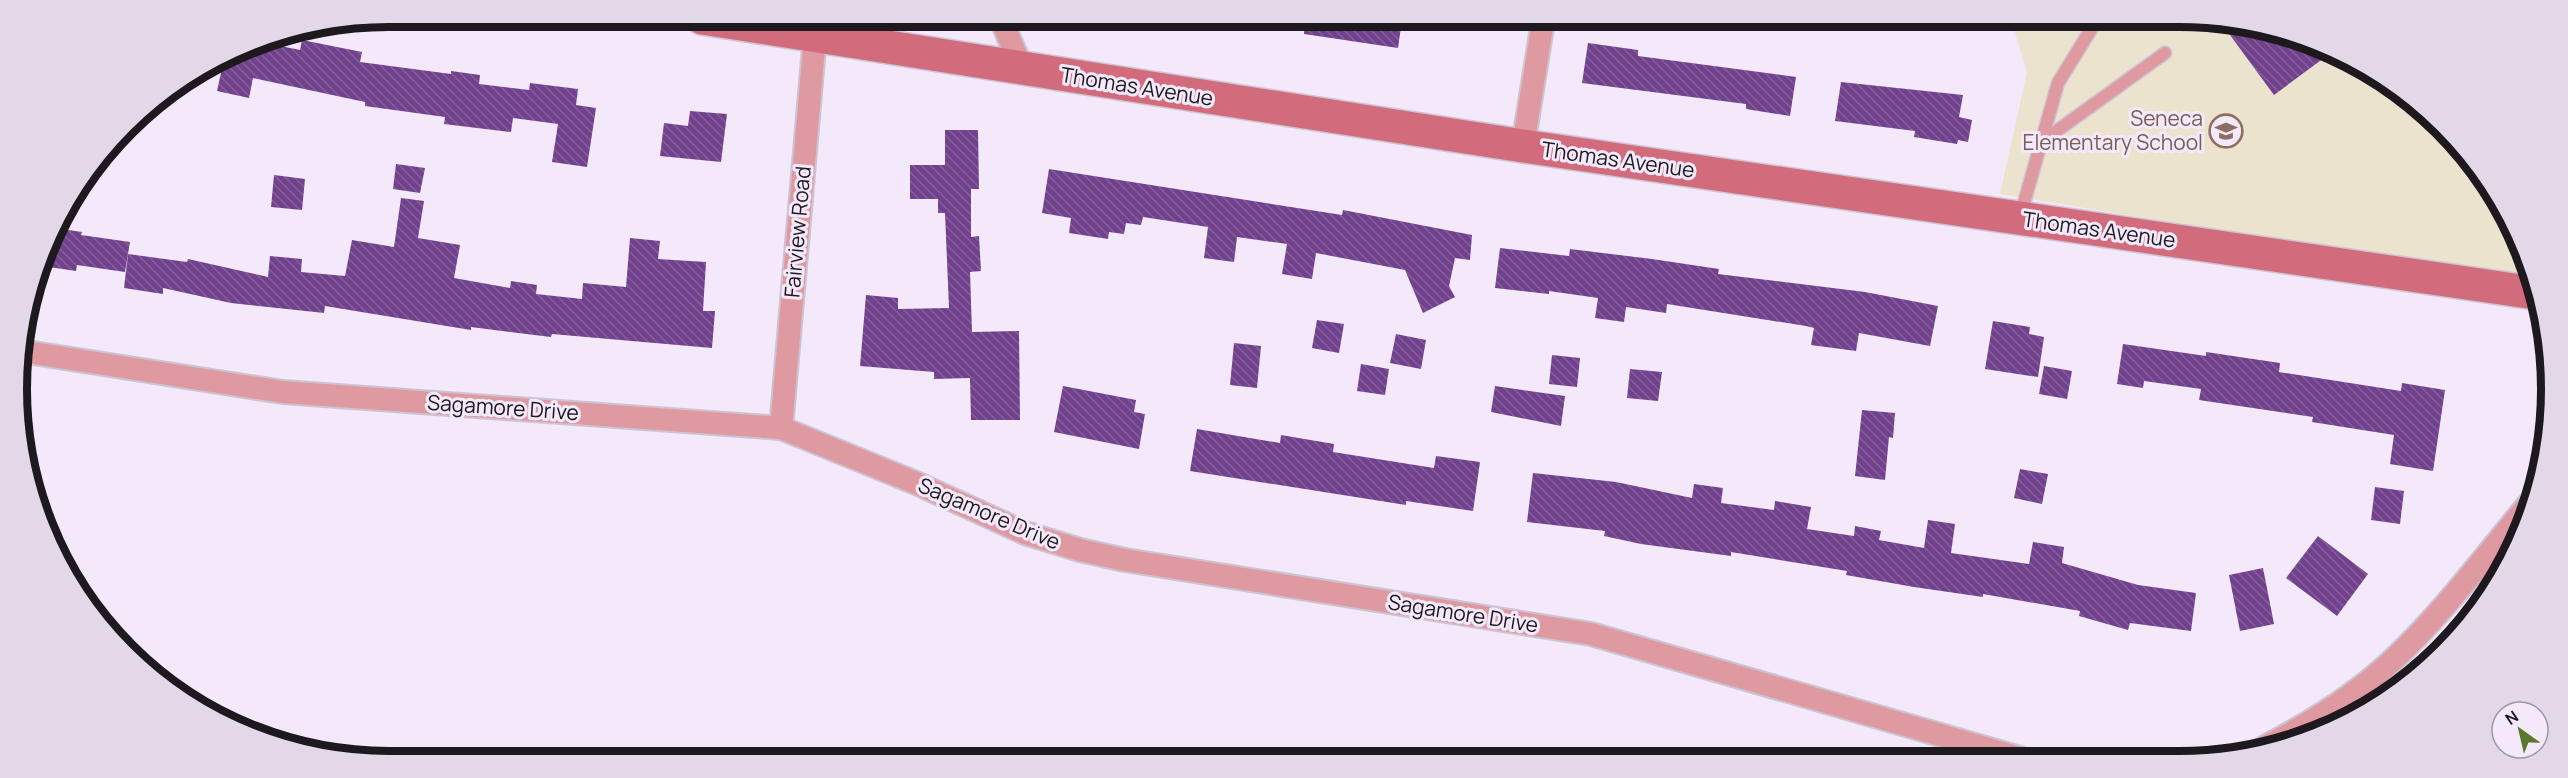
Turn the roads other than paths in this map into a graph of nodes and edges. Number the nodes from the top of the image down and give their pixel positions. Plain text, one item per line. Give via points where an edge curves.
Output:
1 (758, 27) edge
2 (1005, 27) edge
3 (1542, 27) edge
4 (2093, 27) edge
5 (815, 36) junction
6 (2165, 53) dead end
7 (1022, 69) junction
8 (2040, 142) junction
9 (1523, 146) junction
10 (2019, 218) junction
11 (2528, 292) edge
12 (29, 352) edge
13 (781, 428) junction
14 (2517, 518) edge
15 (2290, 734) edge
16 (1996, 751) edge

1 - 5 main road, Thomas Avenue
2 - 7 street
3 - 9 street
4 - 8 lane via 2058,83
5 - 7 main road, Thomas Avenue
5 - 13 street, Fairview Road
6 - 8 lane
7 - 9 main road, Thomas Avenue
8 - 10 lane
9 - 10 main road, Thomas Avenue
10 - 11 main road, Thomas Avenue
12 - 13 street, Sagamore Drive via 283,392
13 - 16 street, Sagamore Drive via 916,483 1024,533 1080,550 1591,634
14 - 15 street via 2393,660 2355,692

